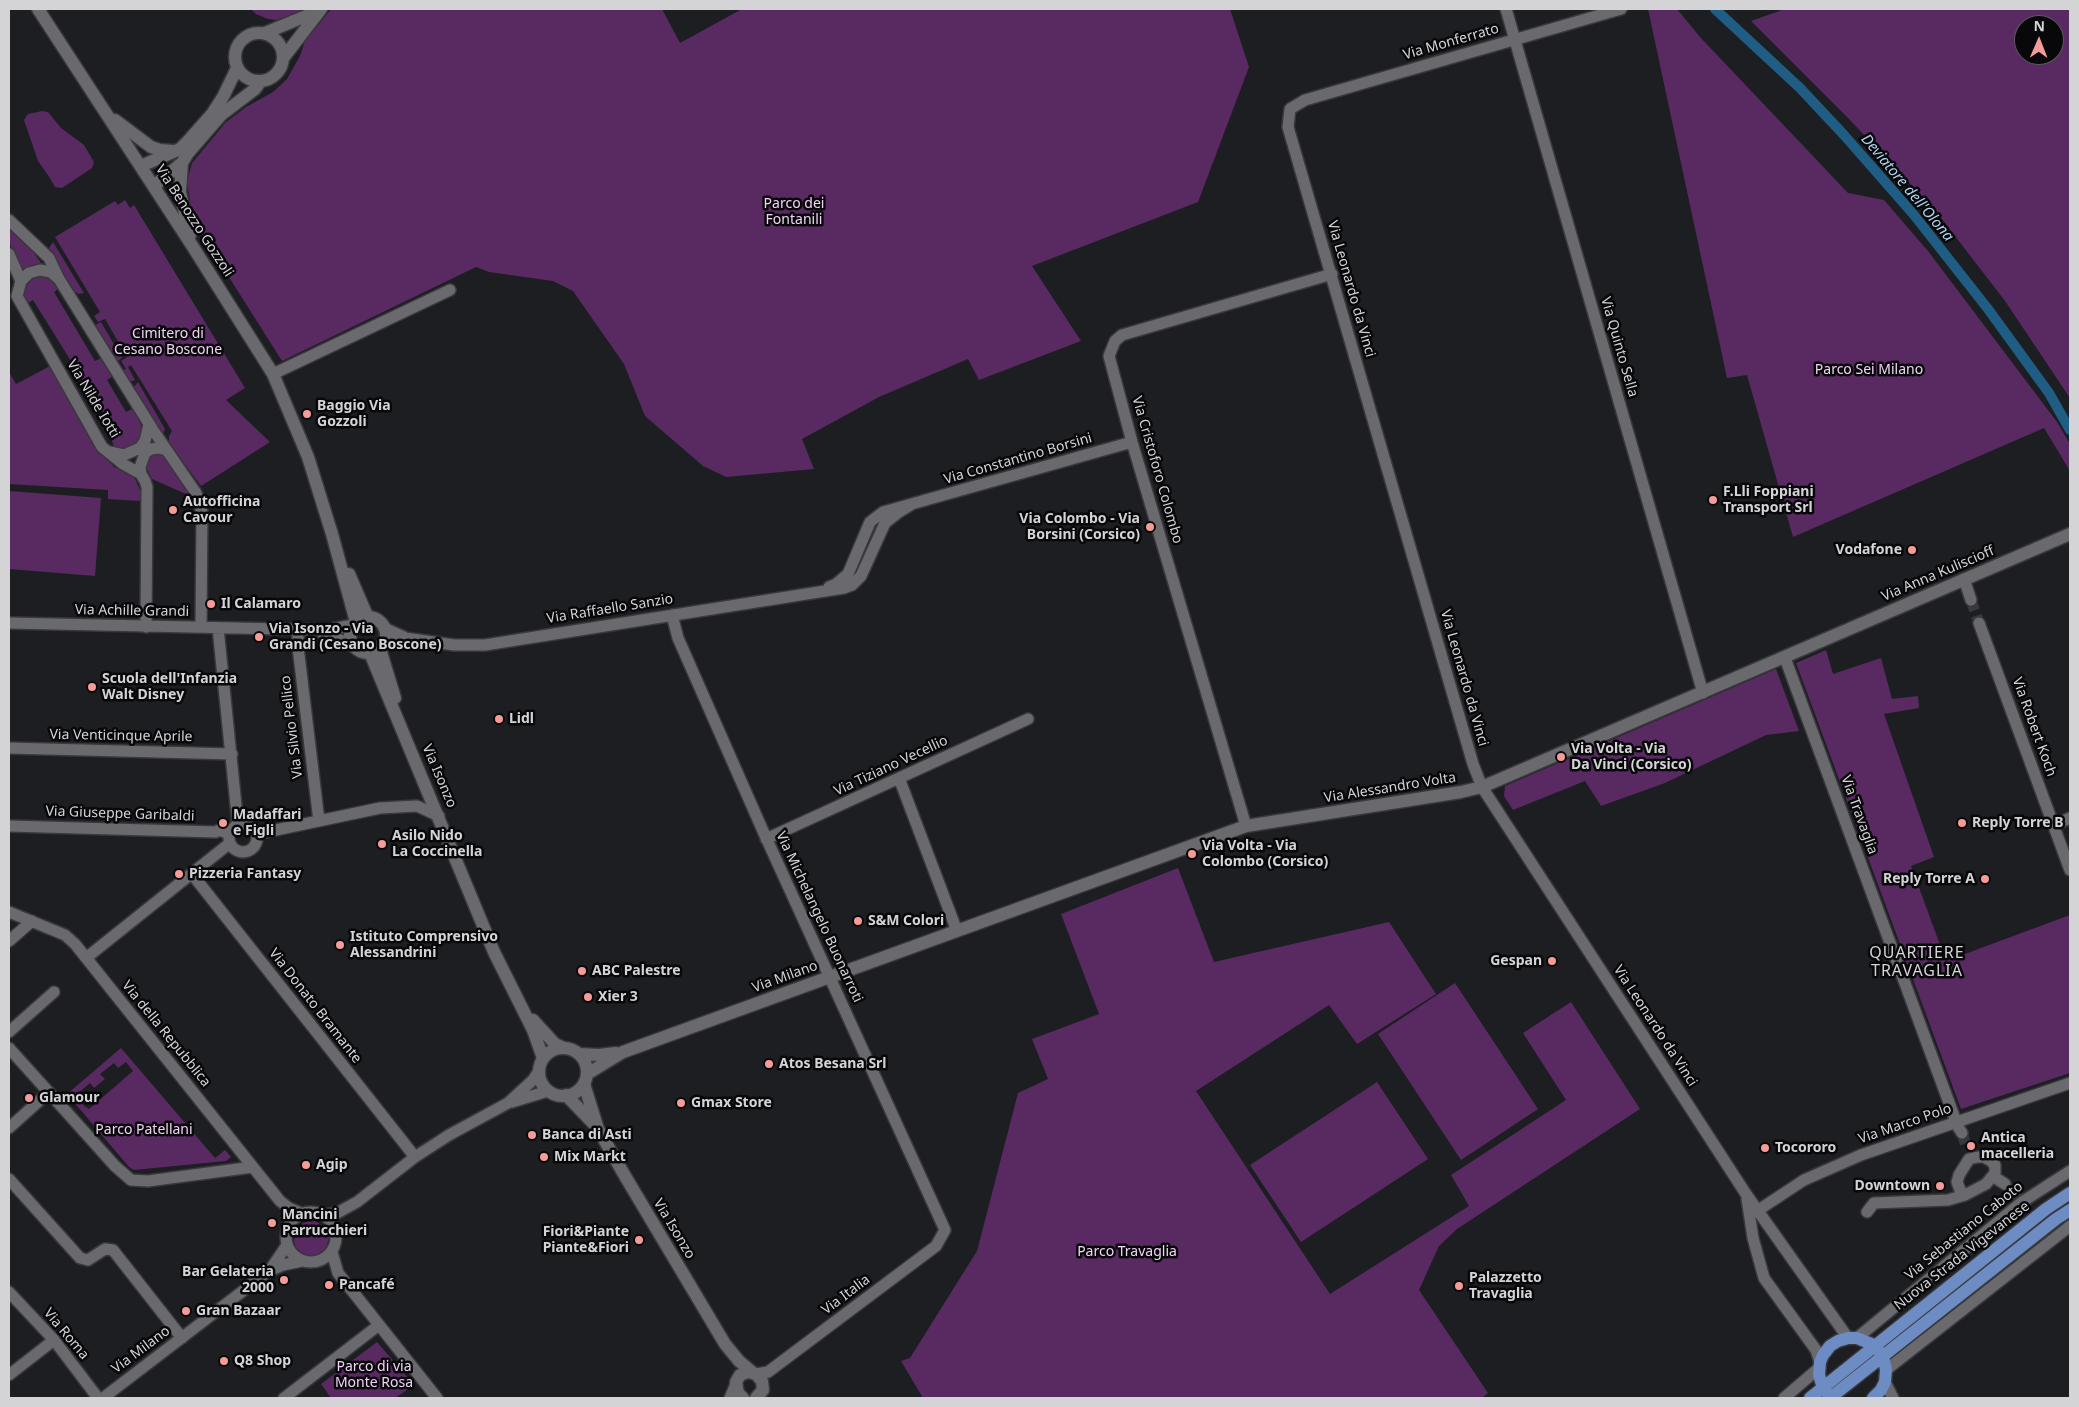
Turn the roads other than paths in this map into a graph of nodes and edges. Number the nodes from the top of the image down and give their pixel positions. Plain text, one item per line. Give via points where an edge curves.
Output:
1 (38, 9) edge
2 (320, 9) edge
3 (1506, 9) edge
4 (1621, 9) edge
5 (265, 33) junction
6 (1514, 40) junction
7 (284, 58) junction
8 (237, 68) junction
9 (261, 81) junction
10 (1290, 110) joint
11 (107, 115) junction
12 (175, 151) junction
13 (182, 163) junction
14 (140, 166) junction
15 (154, 186) junction
16 (9, 220) edge
17 (193, 247) junction
18 (9, 254) edge
19 (1332, 274) junction
20 (60, 279) junction
21 (16, 284) edge
22 (450, 290) dead end
23 (273, 374) junction
24 (149, 424) junction
25 (1132, 442) junction
26 (166, 450) junction
27 (107, 451) junction
28 (142, 474) junction
29 (2070, 534) edge
30 (1964, 579) junction
31 (820, 591) joint
32 (1971, 600) tunnel mouth
33 (672, 615) junction
34 (359, 622) junction
35 (9, 623) edge
36 (1979, 623) tunnel mouth
37 (146, 627) junction
38 (200, 627) junction
39 (218, 628) junction
40 (384, 628) junction
41 (298, 630) junction
42 (315, 630) junction
43 (405, 638) junction
44 (1818, 643) joint
45 (353, 645) junction
46 (378, 648) junction
47 (1785, 658) junction
48 (1703, 692) junction
49 (1028, 719) dead end
50 (9, 748) edge
51 (232, 754) junction
52 (900, 778) junction
53 (1482, 787) junction
54 (439, 816) junction
55 (2070, 818) edge
56 (319, 821) junction
57 (238, 825) junction
58 (2054, 825) junction
59 (9, 826) edge
60 (1246, 826) junction
61 (257, 834) junction
62 (230, 838) junction
63 (766, 839) junction
64 (2070, 870) edge
65 (192, 874) junction
66 (9, 912) edge
67 (32, 921) junction
68 (957, 931) junction
69 (9, 941) edge
70 (86, 958) junction
71 (830, 977) junction
72 (54, 992) dead end
73 (521, 1005) junction
74 (9, 1032) edge
75 (9, 1048) edge
76 (564, 1048) junction
77 (623, 1052) junction
78 (579, 1054) junction
79 (543, 1058) junction
80 (539, 1071) junction
81 (585, 1079) junction
82 (2070, 1083) edge
83 (548, 1091) junction
84 (49, 1092) junction
85 (566, 1096) junction
86 (508, 1103) junction
87 (9, 1128) edge
88 (598, 1128) junction
89 (1959, 1128) junction
90 (415, 1157) junction
91 (253, 1167) junction
92 (2070, 1171) edge
93 (1994, 1177) junction
94 (9, 1178) edge
95 (2005, 1184) tunnel mouth
96 (2070, 1193) edge
97 (1746, 1194) junction
98 (1965, 1195) junction
99 (280, 1201) junction
100 (356, 1202) junction
101 (1757, 1210) junction
102 (2070, 1210) edge
103 (1867, 1212) dead end
104 (303, 1214) junction
105 (323, 1215) junction
106 (2070, 1226) edge
107 (288, 1227) junction
108 (945, 1230) joint
109 (336, 1232) junction
110 (287, 1245) junction
111 (332, 1252) junction
112 (302, 1261) junction
113 (318, 1262) junction
114 (269, 1272) junction
115 (338, 1274) junction
116 (9, 1292) edge
117 (379, 1325) junction
118 (182, 1338) junction
119 (1852, 1338) junction
120 (54, 1340) junction
121 (725, 1344) junction
122 (1874, 1345) junction
123 (1883, 1356) junction
124 (1819, 1365) junction
125 (754, 1373) junction
126 (9, 1375) edge
127 (1886, 1376) junction
128 (736, 1384) junction
129 (761, 1395) edge
130 (1829, 1396) edge
131 (98, 1398) edge
132 (103, 1398) edge
133 (284, 1398) edge
134 (437, 1398) edge
135 (730, 1398) edge
136 (743, 1398) edge
137 (1784, 1398) edge
138 (1810, 1398) edge
139 (1873, 1398) edge
140 (1893, 1398) edge

1 - 11 street, Via Benozzo Gozzoli
2 - 5 street
2 - 7 street
3 - 6 street, Via Quinto Sella
4 - 6 street, Via Monferrato
5 - 7 street via 278,41
5 - 8 street via 252,34 240,42 235,56
6 - 10 street, Via Monferrato via 1305,100
6 - 48 street, Via Quinto Sella
7 - 9 street via 276,75
8 - 9 street via 248,78
8 - 12 street via 212,114
9 - 13 street via 221,116
10 - 19 street, Via Leonardo da Vinci via 1288,127
11 - 12 street via 151,147
11 - 14 street, Via Benozzo Gozzoli
12 - 14 street
13 - 15 street
13 - 17 street via 180,192
14 - 15 street, Via Benozzo Gozzoli
15 - 17 street, Via Benozzo Gozzoli
16 - 20 street via 49,258
17 - 23 street, Via Benozzo Gozzoli
18 - 21 street, Via Nilde Iotti
19 - 25 street, Via Cristoforo Colombo via 1122,335 1115,341 1109,356
19 - 53 street, Via Leonardo da Vinci
20 - 21 street via 51,272 40,270 29,273
20 - 24 street
21 - 27 street, Via Nilde Iotti via 17,296
22 - 23 street
23 - 34 street, Via Benozzo Gozzoli via 308,457
24 - 26 street
24 - 27 street via 146,441 140,448 124,455
25 - 31 street, Via Constantino Borsini via 883,512 870,522 848,574
25 - 60 street, Via Cristoforo Colombo
26 - 28 street via 159,448 145,453 141,459
26 - 38 street via 190,482 202,512
27 - 28 street, Via Nilde Iotti
28 - 37 street via 147,487
29 - 30 street, Via Anna Kuliscioff
30 - 32 street
30 - 44 street, Via Anna Kuliscioff
31 - 33 street, Via Raffaello Sanzio
33 - 43 street, Via Raffaello Sanzio via 485,645
33 - 63 street, Via Michelangelo Buonarroti via 678,638
34 - 40 street via 377,621
34 - 42 street, Via Achille Grandi via 340,629
34 - 45 street via 350,635
35 - 37 street, Via Achille Grandi
36 - 58 street, Via Robert Koch
37 - 38 street, Via Achille Grandi
38 - 39 street, Via Achille Grandi
39 - 41 street, Via Achille Grandi
39 - 51 street
40 - 43 street, Via Raffaello Sanzio
40 - 46 street via 385,636
41 - 42 street, Via Achille Grandi
41 - 56 street, Via Silvio Pellico
42 - 45 street, Via Achille Grandi
43 - 46 street, Via Raffaello Sanzio
44 - 47 street, Via Alessandro Volta
45 - 46 street via 360,652
46 - 54 street, Via Isonzo via 391,681 401,725
47 - 48 street, Via Alessandro Volta
47 - 89 street, Via Travaglia
48 - 53 street, Via Alessandro Volta
49 - 52 street, Via Tiziano Vecellio
50 - 51 street, Via Venticinque Aprile
51 - 57 street
52 - 63 street, Via Tiziano Vecellio
52 - 68 street
53 - 60 street, Via Alessandro Volta
53 - 97 street, Via Leonardo da Vinci
54 - 56 street via 410,805
54 - 73 street, Via Isonzo via 494,952
55 - 58 street
56 - 61 street
57 - 61 street via 250,826
57 - 62 street
58 - 64 street, Via Robert Koch
59 - 62 street, Via Giuseppe Garibaldi via 219,830
60 - 68 street, Via Alessandro Volta
61 - 62 street via 255,846 244,852 233,848
62 - 65 street
63 - 71 street, Via Michelangelo Buonarroti
65 - 70 street
65 - 90 street, Via Donato Bramante
66 - 67 street, Via della Repubblica
67 - 69 street
67 - 70 street, Via della Repubblica via 65,936
68 - 71 street, Via Milano
70 - 91 street, Via della Repubblica
71 - 77 street, Via Milano
71 - 108 street, Via Michelangelo Buonarroti
72 - 74 street
73 - 76 street, Via Isonzo via 541,1030
73 - 79 street, Via Isonzo
75 - 84 street
76 - 78 street
76 - 79 street via 556,1049
77 - 78 street, Via Milano
77 - 81 street, Via Milano
78 - 81 street via 586,1066
79 - 80 street
80 - 83 street via 541,1082
80 - 86 street
81 - 85 street via 579,1090
81 - 88 street, Via Isonzo
82 - 89 street, Via Marco Polo
83 - 85 street
83 - 86 street
84 - 87 street
84 - 91 street via 131,1180 148,1181
85 - 88 street, Via Isonzo
86 - 90 street
88 - 121 street, Via Isonzo
89 - 101 street, Via Marco Polo via 1906,1139 1825,1170
90 - 100 street
91 - 99 street, Via della Repubblica
92 - 119 street, Via Sebastiano Caboto via 2020,1200
93 - 95 street
93 - 98 street
93 - 98 street via 1995,1165 1988,1158 1968,1154 1957,1182
94 - 118 street via 80,1258 88,1260 105,1249 112,1250
96 - 122 main road, Nuova Strada Vigevanese
97 - 101 street, Via Leonardo da Vinci
97 - 124 street, Via Leonardo da Vinci via 1764,1278 1816,1350
98 - 103 street via 1948,1200 1874,1204
99 - 104 street, Via della Repubblica
99 - 107 street, Via della Repubblica
100 - 105 street via 337,1213
100 - 109 street via 340,1221
101 - 119 street, Via Leonardo da Vinci
102 - 123 main road, Nuova Strada Vigevanese
104 - 105 street
104 - 107 street
105 - 109 street
106 - 127 street
107 - 110 street
108 - 125 street, Via Italia via 936,1246 768,1372
109 - 111 street
110 - 112 street
110 - 114 street, Via Milano
111 - 113 street
111 - 115 street
112 - 113 street
112 - 114 street, Via Milano
113 - 115 street
114 - 118 street, Via Milano
115 - 117 street
116 - 120 street, Via Roma
117 - 133 street
117 - 134 street
118 - 132 street, Via Milano
119 - 122 main road
119 - 124 main road via 1830,1346
120 - 126 street
120 - 131 street, Via Roma
121 - 125 street, Via Isonzo via 738,1361
121 - 128 street, Via Isonzo
122 - 123 main road
122 - 130 main road, Nuova Strada Vigevanese
123 - 127 main road
123 - 130 main road, Nuova Strada Vigevanese
124 - 130 main road
124 - 137 street
125 - 128 street via 740,1375
125 - 129 street via 762,1381
127 - 139 main road via 1881,1390
127 - 140 street
128 - 135 street
128 - 136 street, Via Isonzo
130 - 138 main road, Nuova Strada Vigevanese

